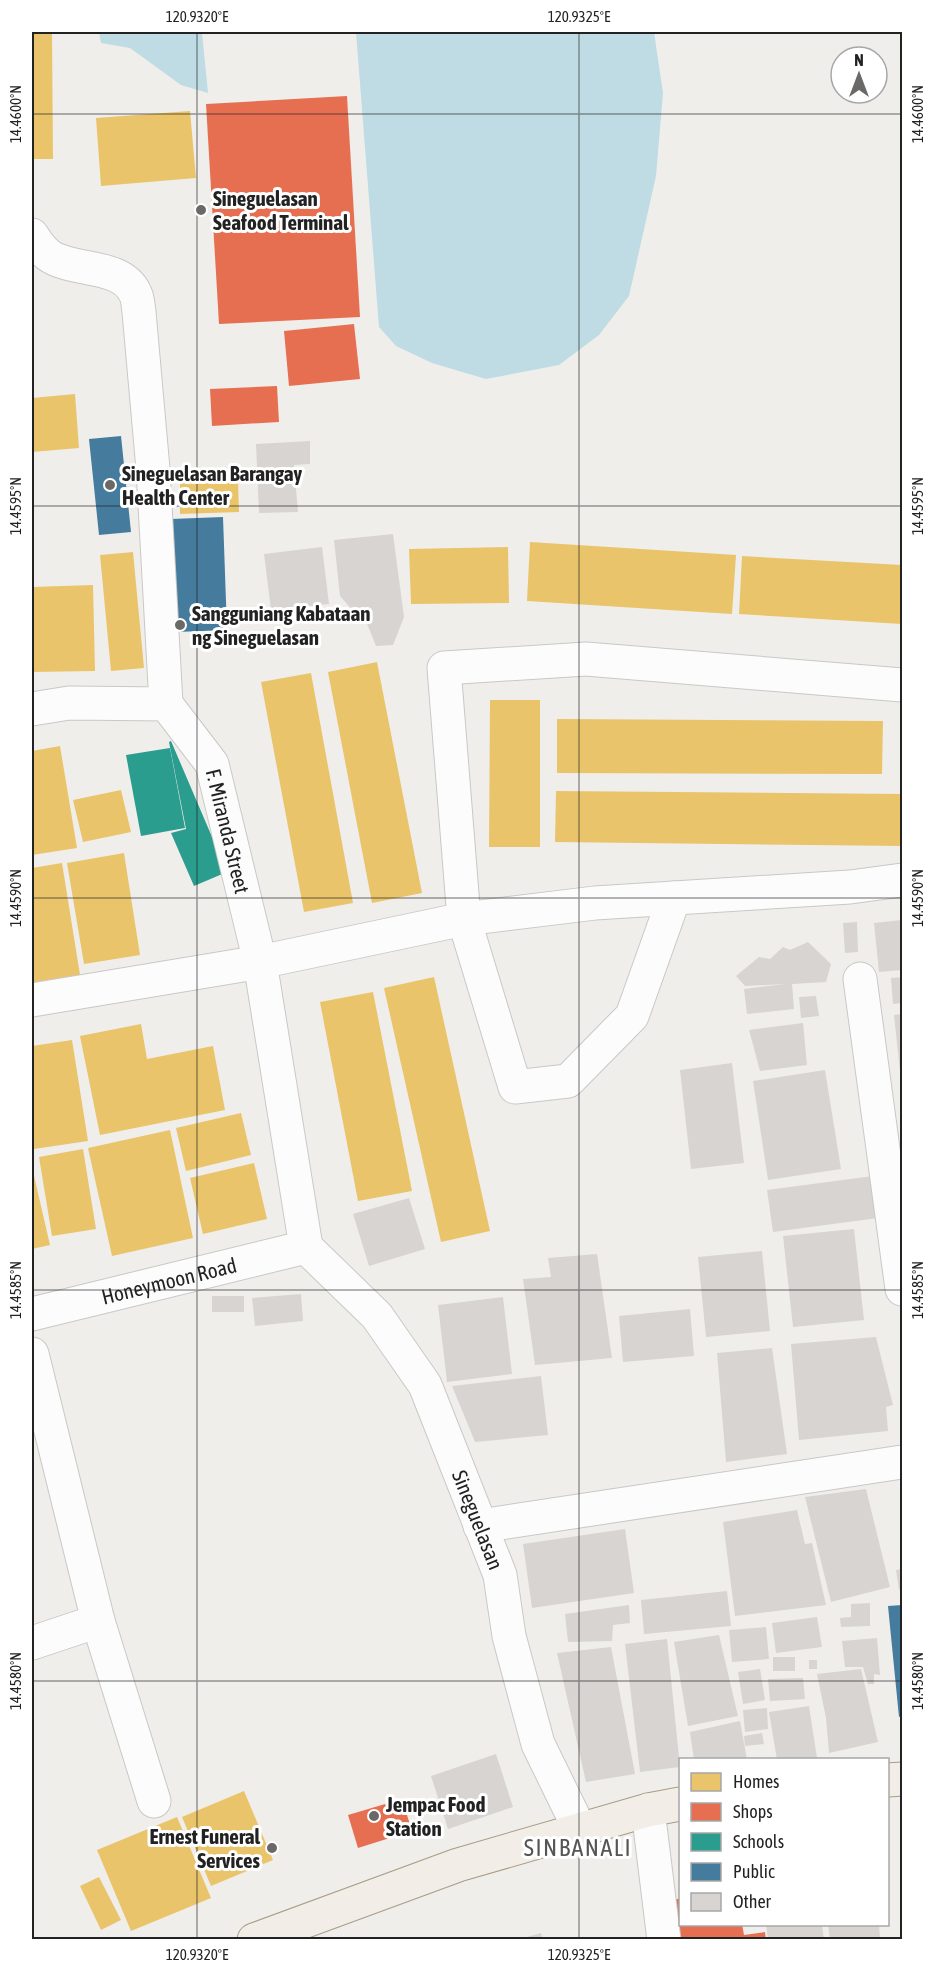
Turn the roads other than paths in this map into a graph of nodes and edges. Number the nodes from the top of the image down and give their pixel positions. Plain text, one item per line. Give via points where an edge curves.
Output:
1 (32, 236) edge
2 (903, 685) edge
3 (166, 704) junction
4 (32, 709) edge
5 (903, 880) edge
6 (674, 898) junction
7 (464, 919) junction
8 (260, 962) junction
9 (860, 979) dead end
10 (32, 1000) edge
11 (306, 1247) junction
12 (903, 1289) edge
13 (32, 1314) edge
14 (32, 1354) edge
15 (903, 1462) edge
16 (480, 1526) junction
17 (98, 1621) junction
18 (32, 1643) edge
19 (154, 1801) dead end
20 (679, 1804) edge
21 (648, 1810) junction
22 (580, 1830) junction
23 (254, 1940) edge
24 (664, 1940) edge

1 - 3 street via 54,259 122,278 135,293 153,469
2 - 7 street via 586,659 444,668
3 - 4 street via 69,703
3 - 8 street, F. Miranda Street via 212,764
5 - 6 street
6 - 7 street
6 - 7 street via 632,1016 568,1081 536,1085 515,1087
7 - 8 street
8 - 10 street
8 - 11 street, F. Miranda Street
9 - 12 street
11 - 13 street, Honeymoon Road
11 - 16 street, Sineguelasan via 376,1316 425,1384
14 - 17 street
15 - 16 street
16 - 22 street, Sineguelasan via 500,1575 509,1636 538,1744
17 - 18 street
17 - 19 street
20 - 21 main road
21 - 22 main road
21 - 24 street
22 - 23 main road via 458,1865

